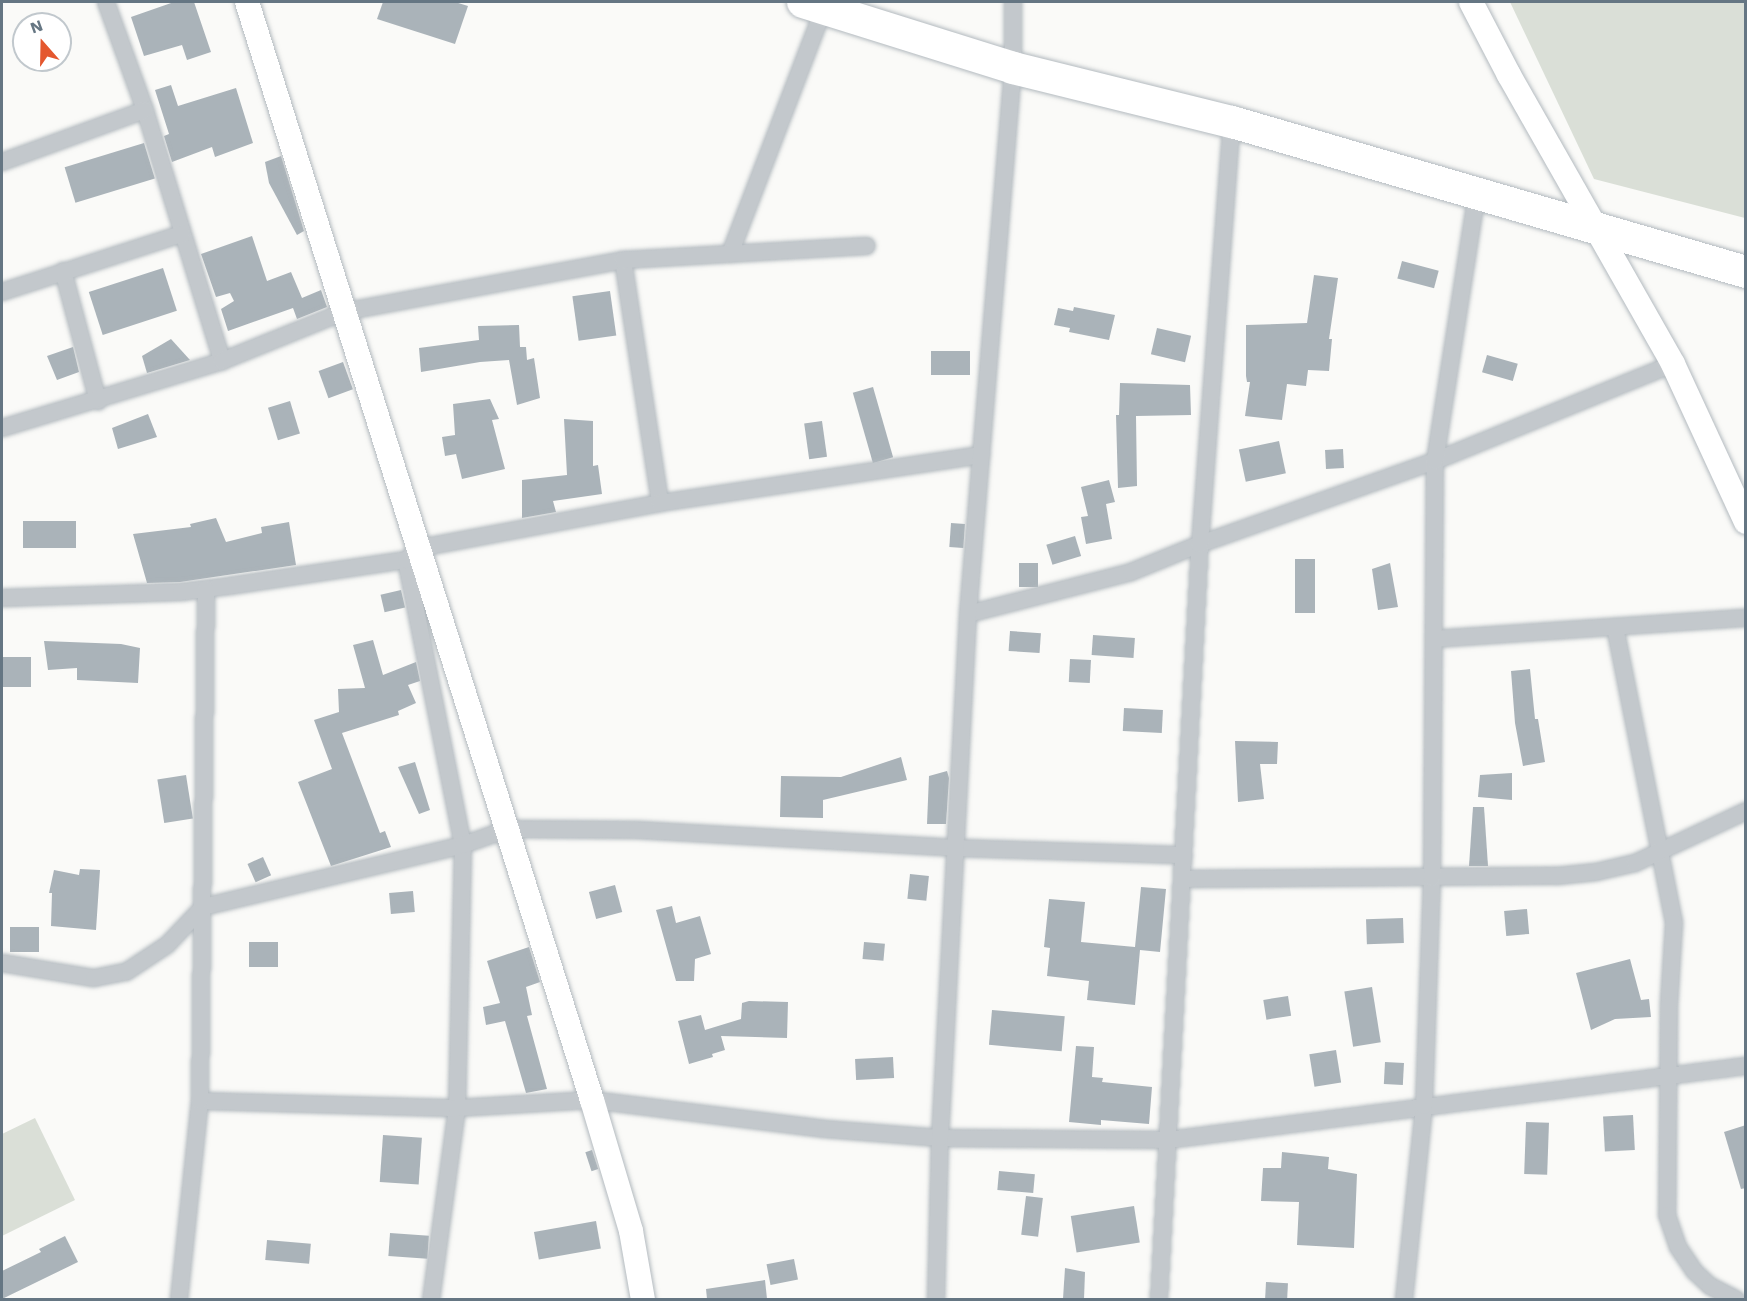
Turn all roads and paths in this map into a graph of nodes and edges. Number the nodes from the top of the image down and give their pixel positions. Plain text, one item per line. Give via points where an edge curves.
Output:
1 (106, 2) edge
2 (247, 2) edge
3 (1013, 2) edge
4 (1472, 2) edge
5 (818, 4) edge
6 (1013, 68) junction
7 (145, 110) junction
8 (1232, 122) junction
9 (2, 162) edge
10 (1477, 193) junction
11 (1596, 228) junction
12 (182, 234) junction
13 (867, 246) dead end
14 (730, 254) junction
15 (623, 260) junction
16 (63, 271) junction
17 (1746, 272) edge
18 (2, 292) edge
19 (343, 312) junction
20 (222, 361) junction
21 (1673, 364) junction
22 (98, 401) junction
23 (2, 429) edge
24 (981, 455) junction
25 (1435, 461) junction
26 (660, 503) junction
27 (1746, 522) edge
28 (1200, 544) junction
29 (413, 554) junction
30 (207, 589) junction
31 (2, 598) edge
32 (968, 614) junction
33 (1746, 618) edge
34 (1615, 627) junction
35 (1434, 639) junction
36 (1746, 812) edge
37 (508, 829) junction
38 (463, 845) junction
39 (956, 848) junction
40 (1659, 852) junction
41 (1184, 855) junction
42 (1432, 878) junction
43 (1182, 879) junction
44 (203, 907) junction
45 (2, 963) edge
46 (1746, 1066) edge
47 (1667, 1078) junction
48 (592, 1100) junction
49 (200, 1101) junction
50 (1424, 1106) junction
51 (457, 1108) junction
52 (940, 1138) junction
53 (1168, 1140) junction
54 (179, 1299) edge
55 (431, 1299) edge
56 (644, 1299) edge
57 (936, 1299) edge
58 (1160, 1299) edge
59 (1404, 1299) edge
60 (1737, 1299) edge

1 - 7 street
2 - 19 street
3 - 6 street
4 - 11 street
5 - 6 highway
5 - 14 street
6 - 8 highway
6 - 24 street
7 - 9 street
7 - 12 street
8 - 10 highway
8 - 28 street
10 - 11 highway
10 - 25 street
11 - 17 highway
11 - 21 street
12 - 16 street
12 - 20 street
13 - 14 street
14 - 15 street
15 - 19 street
15 - 26 street
16 - 18 street
16 - 22 street
19 - 20 street
19 - 29 street
20 - 22 street
21 - 25 street
21 - 27 street
22 - 23 street
24 - 26 street
24 - 32 street
25 - 28 street
25 - 35 street
26 - 29 street
28 - 32 street via 1131,572
28 - 41 street
29 - 30 street
29 - 37 street
29 - 38 street
30 - 31 street
30 - 44 street
32 - 39 street
33 - 34 street
34 - 35 street
34 - 40 street
35 - 42 street
36 - 40 street
37 - 38 street
37 - 39 street via 637,830
37 - 48 street
38 - 44 street
38 - 51 street
39 - 41 street
39 - 52 street
40 - 42 street via 1635,863 1596,872
40 - 47 street via 1674,923
41 - 43 street
42 - 43 street
42 - 50 street
43 - 53 street
44 - 45 street via 167,945 126,972 94,978
44 - 49 street
46 - 47 street
47 - 50 street
47 - 60 street via 1667,1215 1678,1246 1694,1271 1710,1286
48 - 51 street
48 - 52 street via 825,1129
48 - 56 street via 631,1231
49 - 51 street
49 - 54 street
50 - 53 street
50 - 59 street
51 - 55 street
52 - 53 street
52 - 57 street
53 - 58 street

